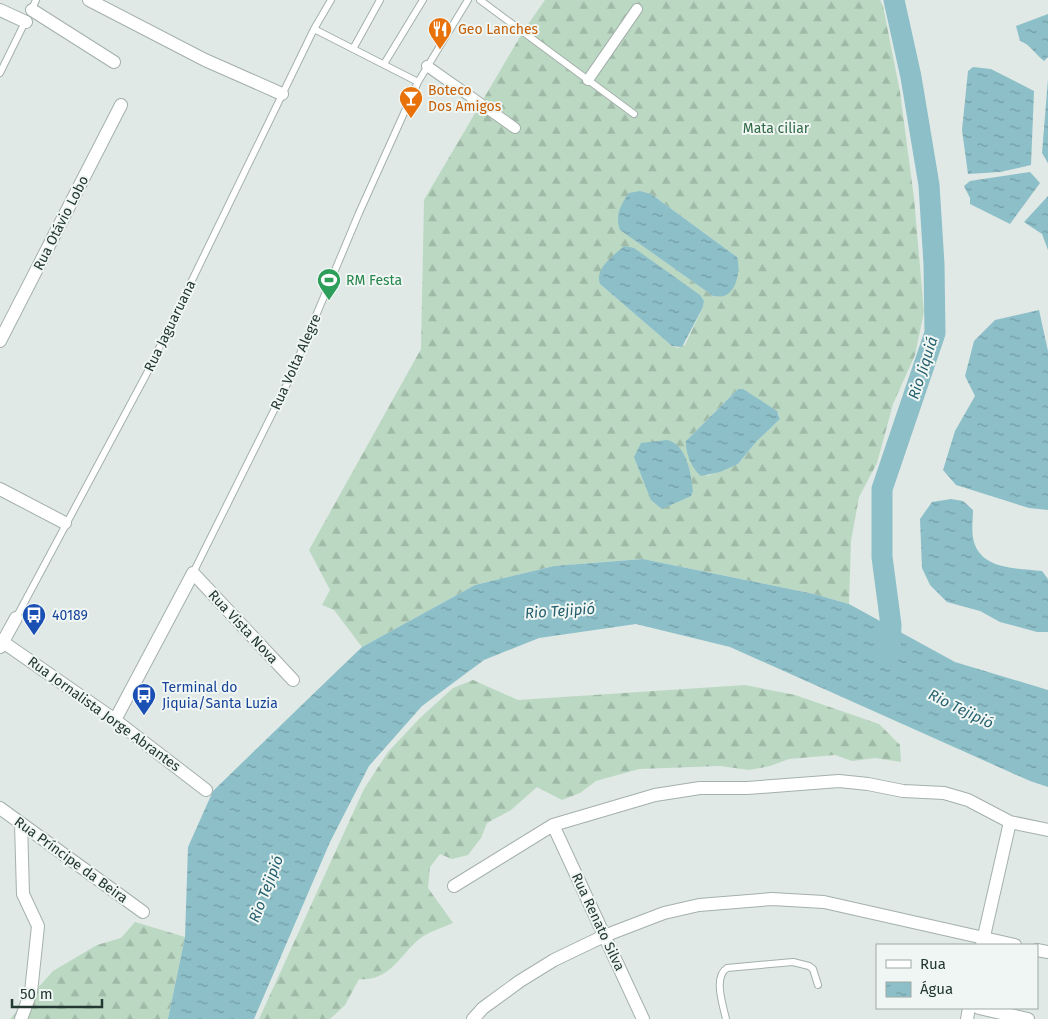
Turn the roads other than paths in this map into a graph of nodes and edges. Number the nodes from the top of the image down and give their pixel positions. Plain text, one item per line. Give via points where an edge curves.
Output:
1 (90, 0) edge
2 (331, 0) edge
3 (380, 0) edge
4 (423, 0) edge
5 (468, 0) edge
6 (480, 0) edge
7 (34, 5) edge
8 (637, 9) dead end
9 (0, 10) edge
10 (26, 22) junction
11 (314, 29) junction
12 (352, 49) junction
13 (114, 62) dead end
14 (384, 64) junction
15 (427, 66) junction
16 (0, 73) edge
17 (588, 80) junction
18 (418, 82) junction
19 (282, 94) junction
20 (121, 105) dead end
21 (634, 114) dead end
22 (515, 128) dead end
23 (0, 341) edge
24 (0, 490) edge
25 (65, 523) junction
26 (193, 573) junction
27 (16, 618) joint
28 (1, 643) edge
29 (293, 680) dead end
30 (115, 720) junction
31 (206, 790) dead end
32 (0, 808) edge
33 (1010, 822) junction
34 (21, 824) junction
35 (553, 825) junction
36 (1048, 830) edge
37 (454, 886) dead end
38 (143, 912) dead end
39 (604, 936) junction
40 (983, 942) edge
41 (1004, 944) edge
42 (818, 985) dead end
43 (983, 1009) edge
44 (21, 1019) edge
45 (472, 1019) edge
46 (644, 1019) edge
47 (726, 1019) edge
48 (1028, 1019) edge

1 - 19 street via 205,60
2 - 11 lane, Rua Jaguaruana
3 - 12 lane
4 - 14 lane
5 - 15 lane, Rua Volta Alegre
6 - 17 lane
7 - 10 lane
7 - 13 street
8 - 17 street
9 - 10 street
10 - 16 lane
11 - 12 lane
11 - 19 lane, Rua Jaguaruana
12 - 14 lane
14 - 18 lane
15 - 18 lane, Rua Volta Alegre
15 - 22 street
17 - 21 lane
18 - 26 lane, Rua Volta Alegre via 289,380
19 - 25 lane, Rua Jaguaruana via 146,375
20 - 23 street, Rua Otávio Lobo
24 - 25 street
25 - 27 lane, Rua Jaguaruana
26 - 29 street, Rua Vista Nova
26 - 30 street, Rua Volta Alegre
27 - 28 street, Rua Jaguaruana
28 - 30 street, Rua Jornalista Jorge Abrantes
30 - 31 street, Rua Jornalista Jorge Abrantes
32 - 34 street, Rua Príncipe da Beira
33 - 35 street via 968,800 944,793 903,791 840,780 747,788 700,788 655,795
33 - 36 street
33 - 40 street
34 - 38 street, Rua Príncipe da Beira
34 - 44 street via 23,894 38,926 30,992
35 - 37 street
35 - 39 street, Rua Renato Silva
39 - 40 street via 664,913 772,899 824,902
39 - 45 street via 520,981
39 - 46 street, Rua Renato Silva
40 - 41 street
42 - 47 lane via 813,969 802,963 727,968 720,983
43 - 48 street

